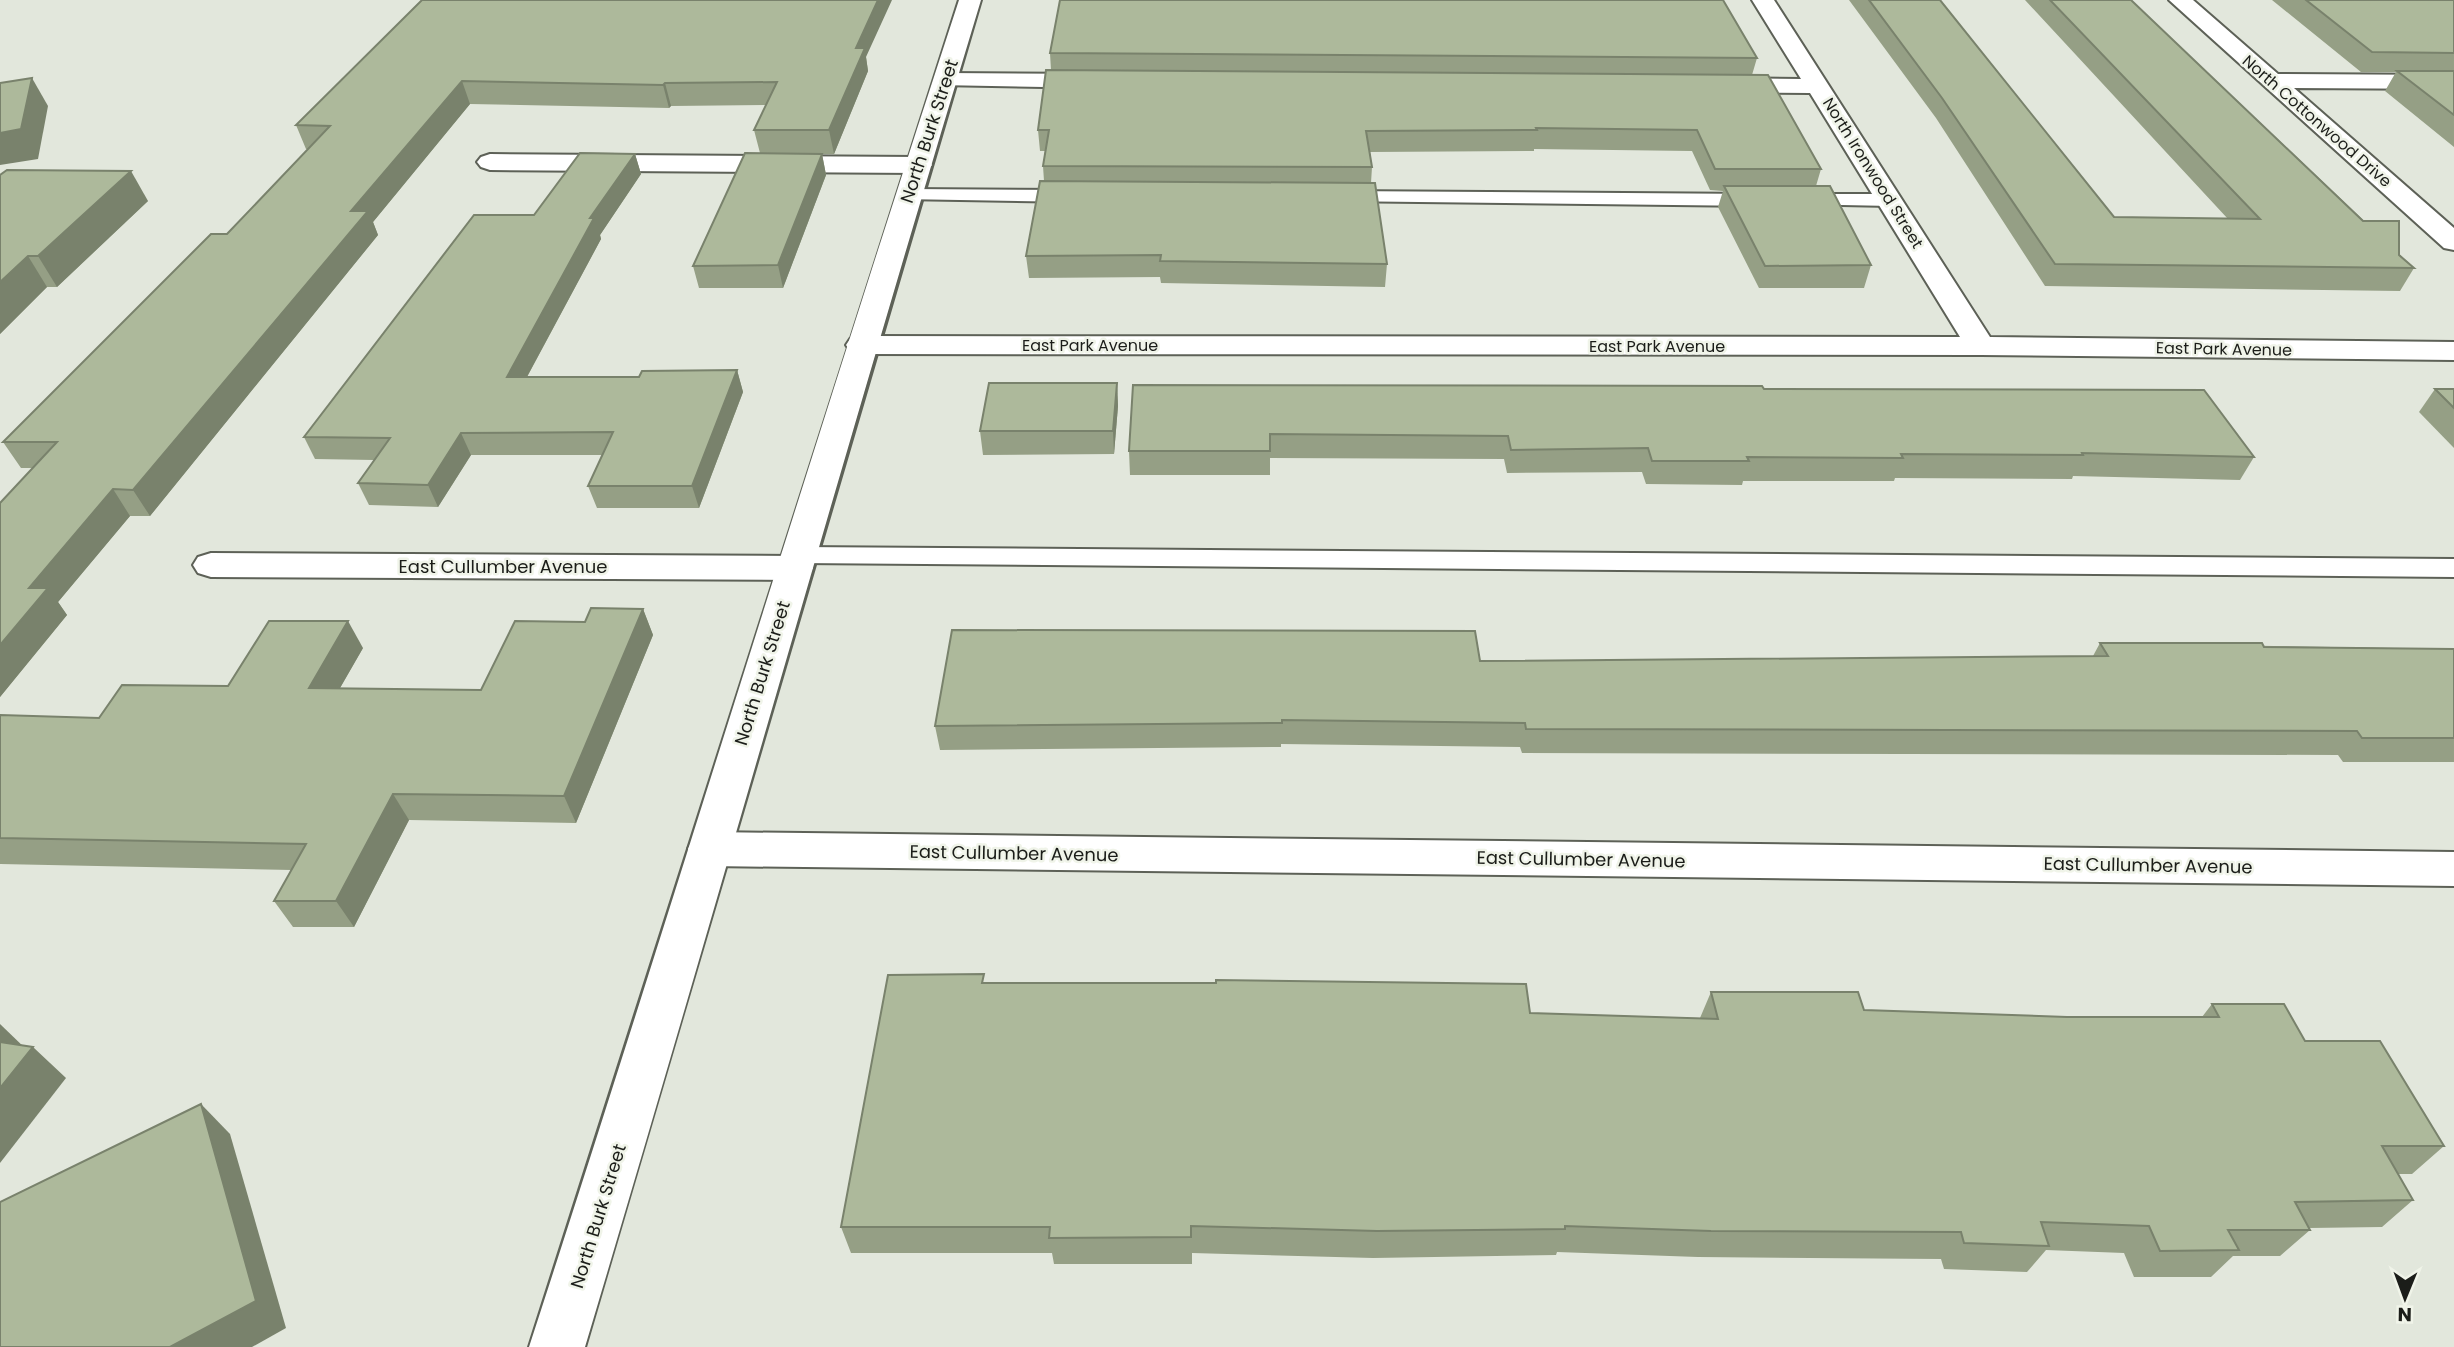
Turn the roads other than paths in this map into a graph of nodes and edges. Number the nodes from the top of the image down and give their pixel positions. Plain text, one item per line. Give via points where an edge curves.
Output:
1 (970, 0) edge
2 (1763, 0) edge
3 (2180, 0) edge
4 (946, 80) junction
5 (1126, 81) edge
6 (2271, 81) junction
7 (2454, 82) edge
8 (1693, 85) edge
9 (1818, 86) junction
10 (490, 162) dead end
11 (913, 180) junction
12 (1102, 196) edge
13 (1323, 197) edge
14 (1891, 201) junction
15 (2454, 242) edge
16 (861, 345) junction
17 (1980, 346) junction
18 (2454, 351) edge
19 (797, 561) junction
20 (211, 565) dead end
21 (2454, 568) edge
22 (709, 849) junction
23 (2454, 869) edge
24 (557, 1347) edge

1 - 4 street, North Burk Street
2 - 9 street, North Ironwood Street
3 - 6 street, North Cottonwood Drive
4 - 5 street
4 - 11 street, North Burk Street
6 - 7 street
6 - 15 street, North Cottonwood Drive
8 - 9 street
9 - 14 street, North Ironwood Street
10 - 11 street
11 - 12 lane
11 - 16 street, North Burk Street
13 - 14 lane
14 - 17 street, North Ironwood Street
16 - 17 street, East Park Avenue
16 - 19 street, North Burk Street
17 - 18 street, East Park Avenue
19 - 20 street, East Cullumber Avenue
19 - 21 lane
19 - 22 street, North Burk Street
22 - 23 street, East Cullumber Avenue
22 - 24 street, North Burk Street

